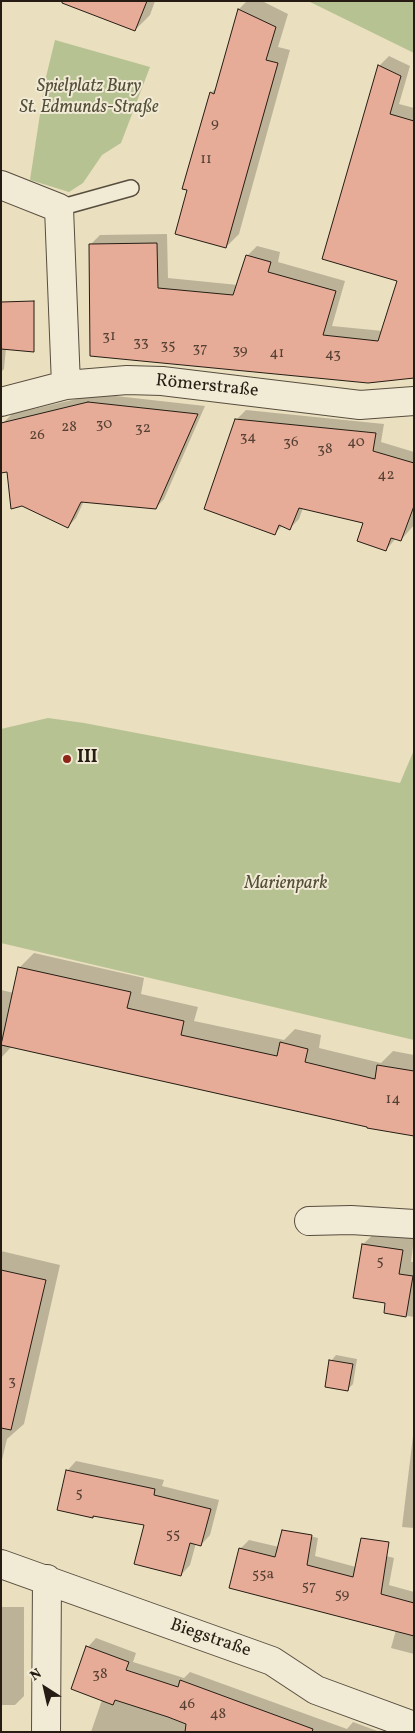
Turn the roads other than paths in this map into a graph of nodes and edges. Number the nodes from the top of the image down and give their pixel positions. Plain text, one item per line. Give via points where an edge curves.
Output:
1 (1, 185) edge
2 (131, 188) dead end
3 (58, 208) junction
4 (66, 385) junction
5 (414, 401) edge
6 (1, 402) edge
7 (309, 1221) dead end
8 (414, 1224) edge
9 (1, 1564) edge
10 (46, 1579) junction
11 (414, 1726) edge
12 (46, 1732) edge

1 - 3 street
2 - 3 lane
3 - 4 street
4 - 5 street, Römerstraße via 136,380 360,405
4 - 6 street, Römerstraße
7 - 8 street
9 - 10 street, Biegstraße
10 - 11 street, Biegstraße via 272,1661 316,1690
10 - 12 street

